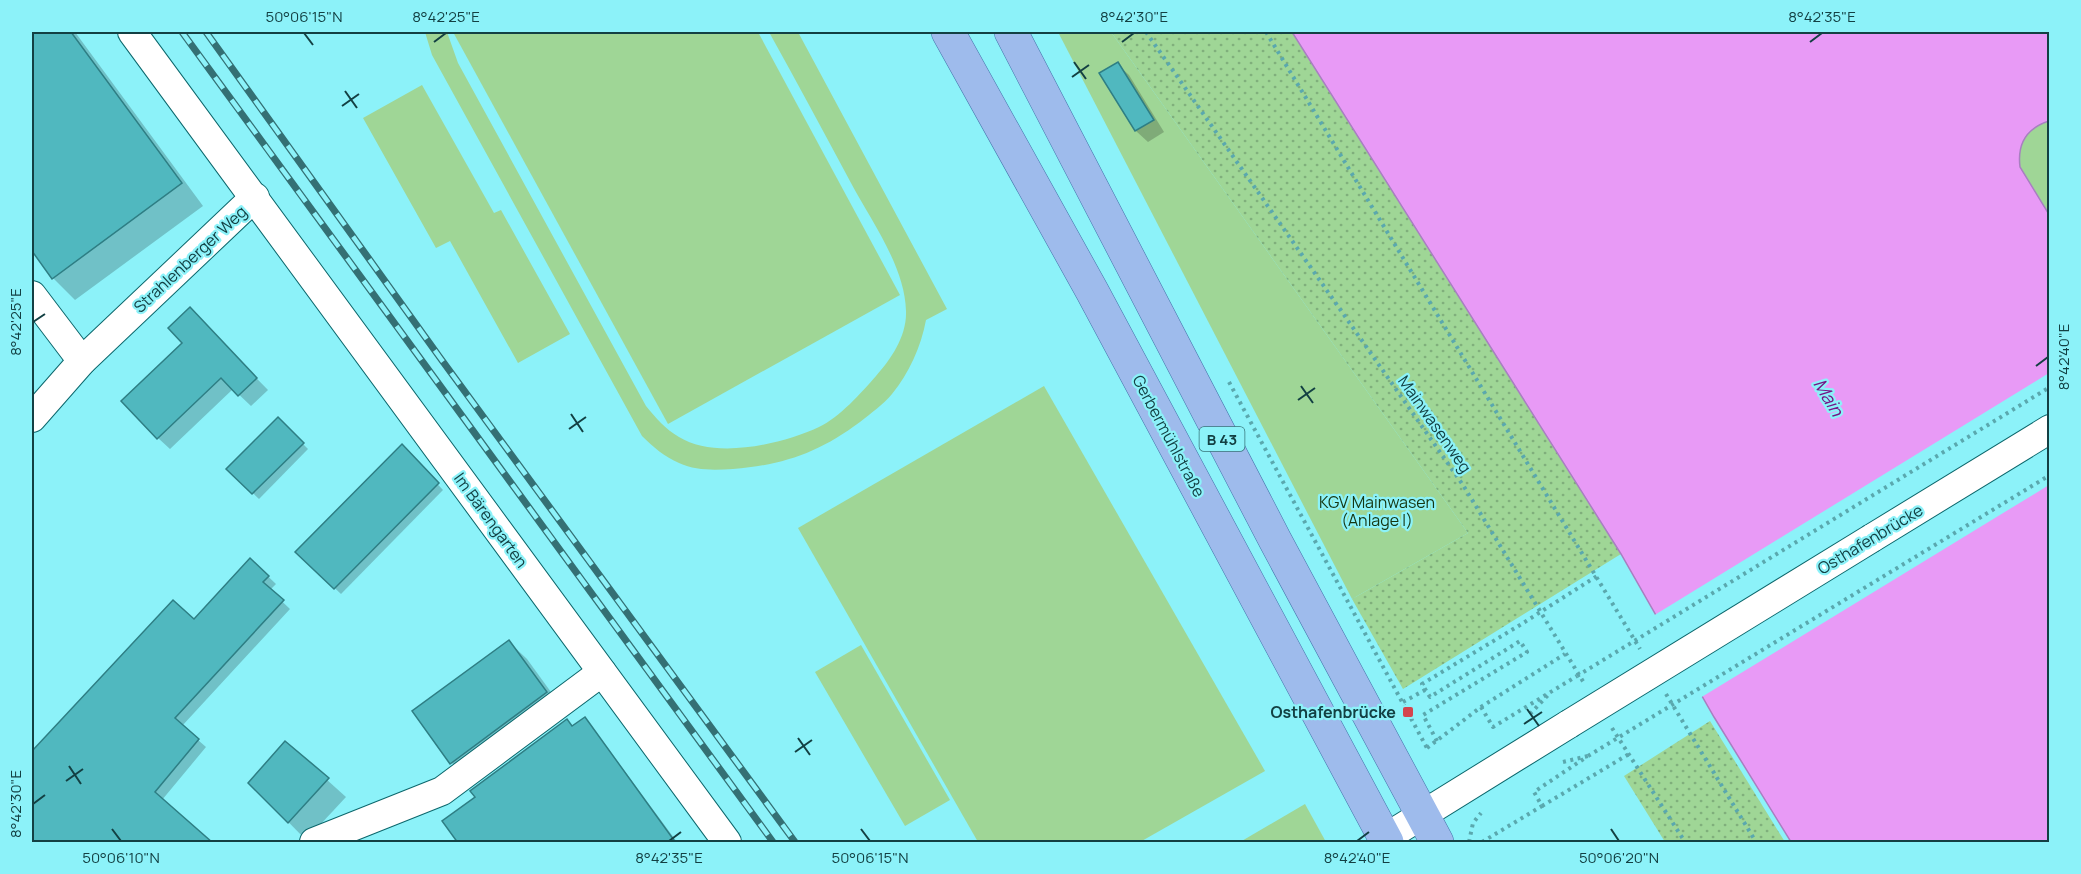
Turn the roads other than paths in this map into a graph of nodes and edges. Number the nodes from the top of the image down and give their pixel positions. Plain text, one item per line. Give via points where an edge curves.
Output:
1 (132, 32) edge
2 (948, 32) edge
3 (1011, 32) edge
4 (255, 197) junction
5 (32, 295) edge
6 (82, 361) junction
7 (32, 418) edge
8 (2049, 429) edge
9 (602, 672) junction
10 (1430, 829) edge
11 (1386, 840) edge
12 (314, 843) edge
13 (727, 843) edge

1 - 4 street, Strahlenberger Weg
2 - 11 main road, Gerbermühlstraße / B 43 via 1092,291
3 - 10 main road, B 43
4 - 6 street, Strahlenberger Weg
4 - 9 street, Im Bärengarten
5 - 6 street
6 - 7 street, Strahlenberger Weg
8 - 10 street, Osthafenbrücke, bridge via 1569,723
9 - 12 street via 442,790
9 - 13 street, Im Bärengarten
10 - 11 street, Osthafenbrücke

